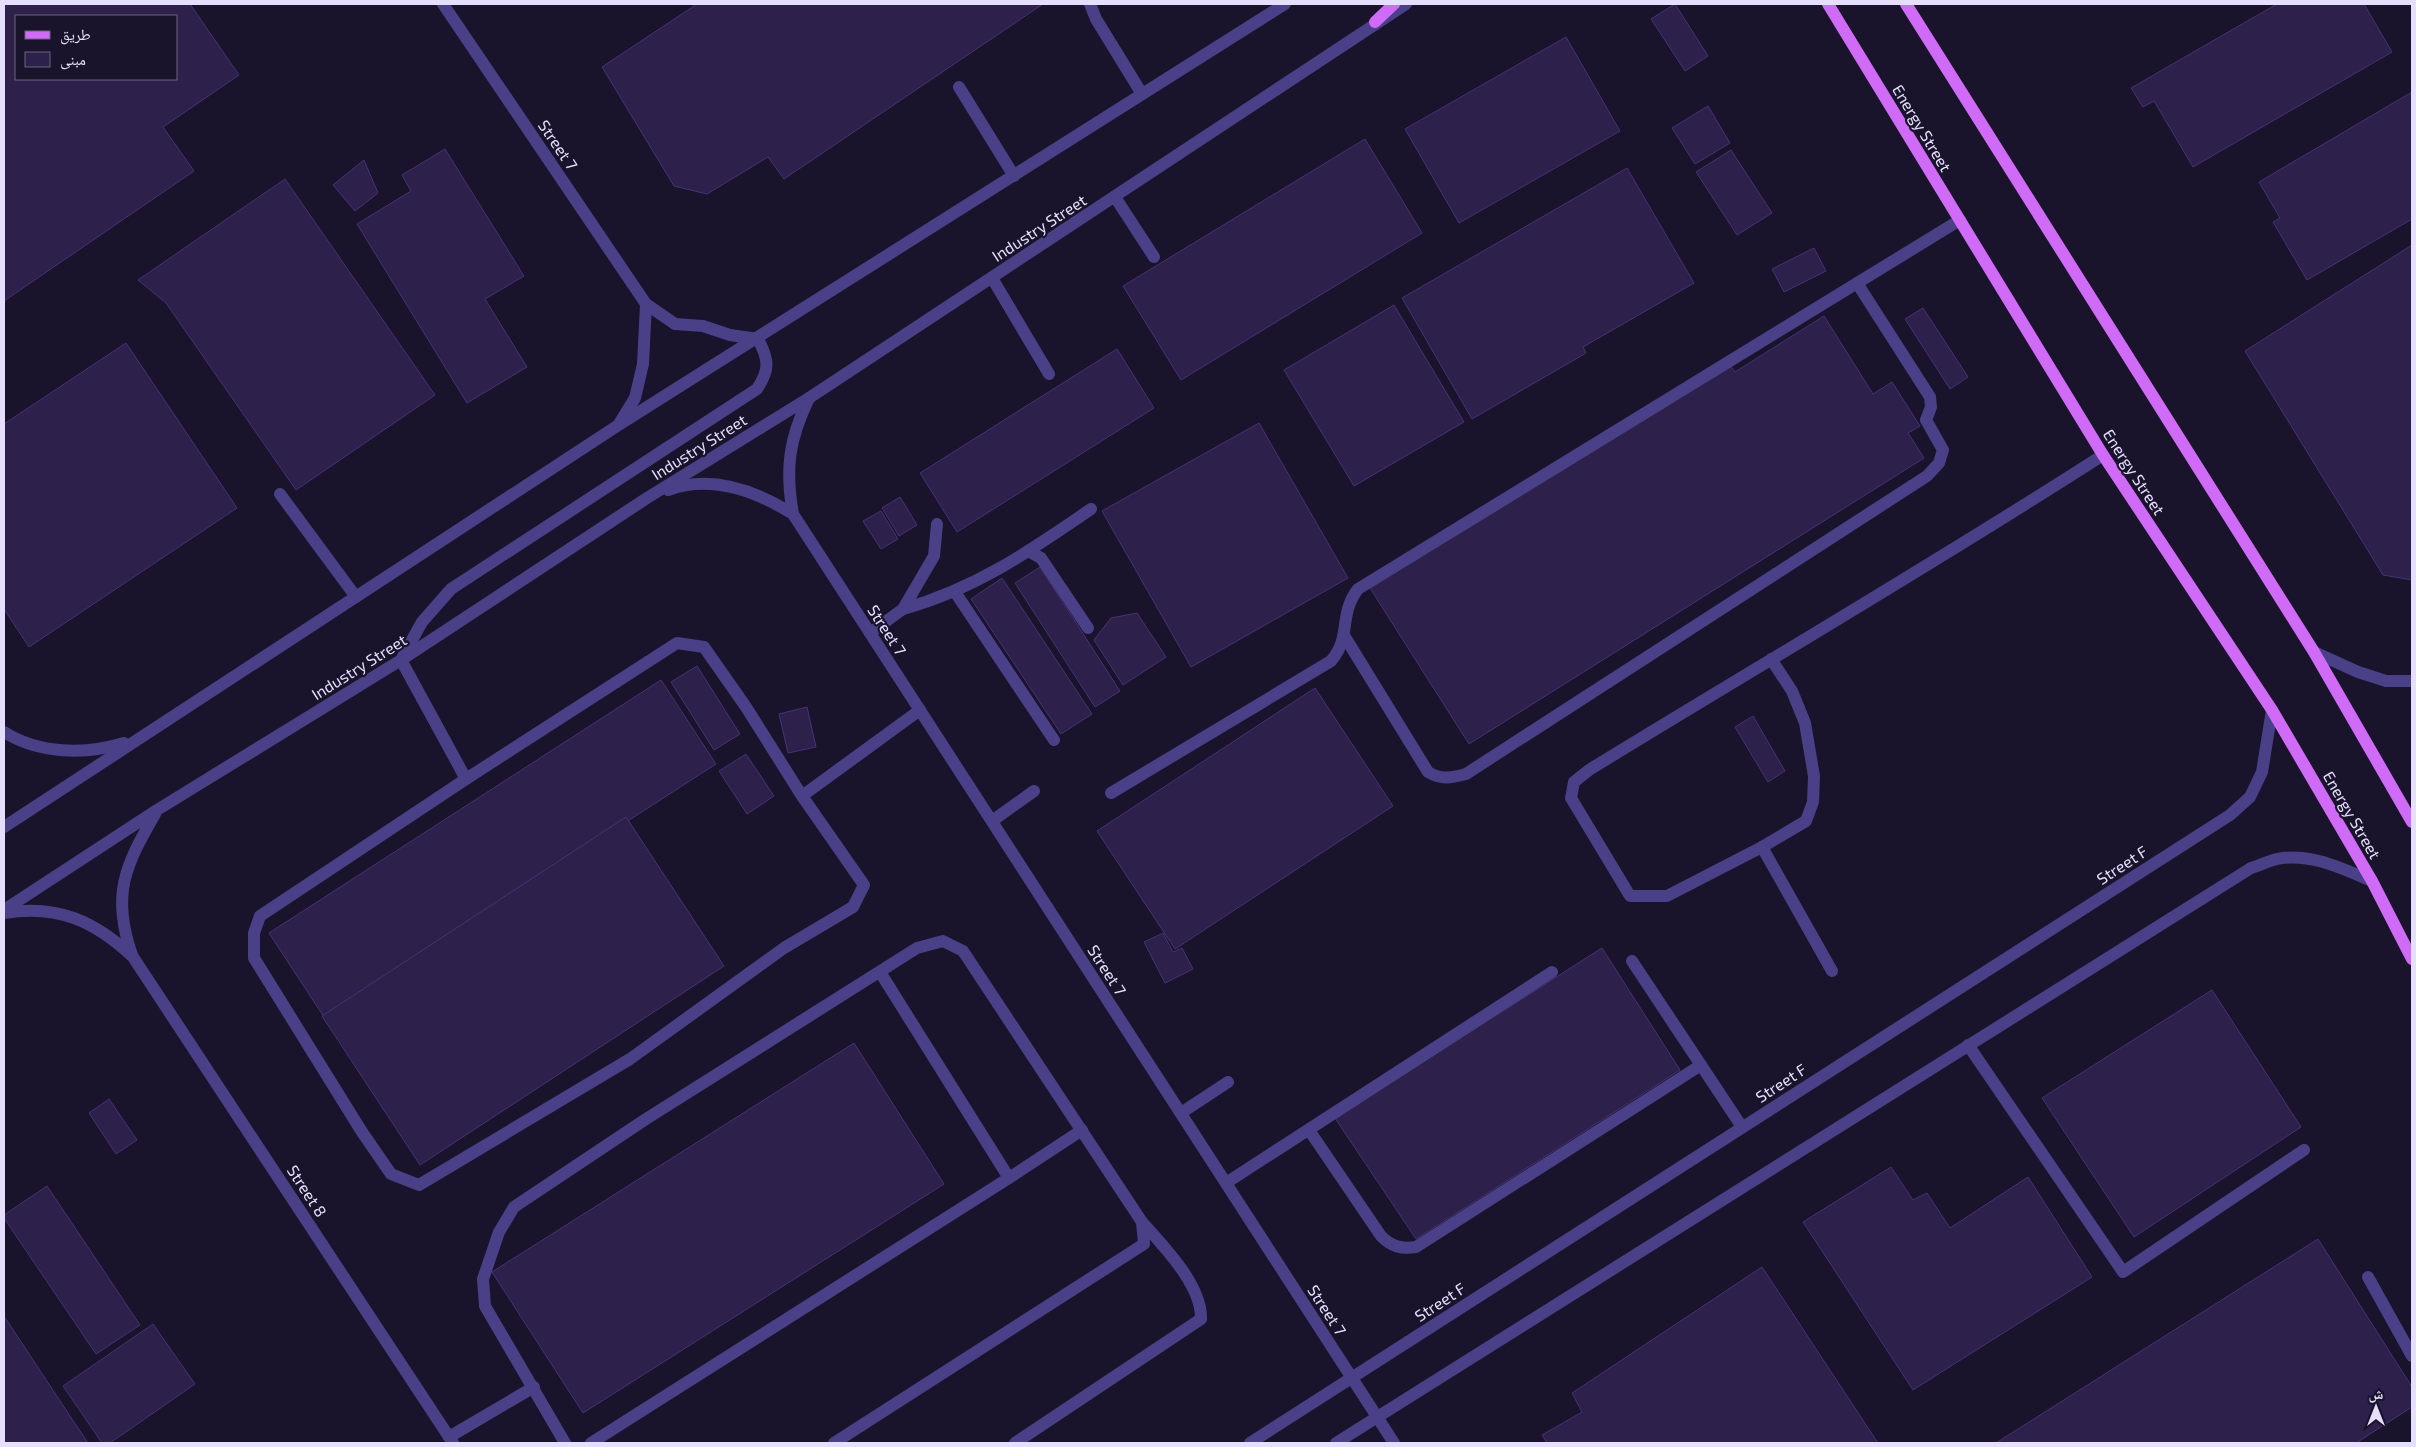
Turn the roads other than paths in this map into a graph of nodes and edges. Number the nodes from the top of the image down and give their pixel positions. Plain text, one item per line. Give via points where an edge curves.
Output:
1 (443, 4) edge
2 (1090, 4) edge
3 (1285, 4) edge
4 (1394, 4) edge
5 (1406, 4) edge
6 (1828, 4) edge
7 (1895, 4) edge
8 (1906, 4) edge
9 (1375, 22) junction
10 (1928, 37) junction
11 (959, 87) dead end
12 (1142, 94) junction
13 (1014, 176) junction
14 (1115, 197) junction
15 (1960, 220) junction
16 (1154, 257) dead end
17 (992, 278) junction
18 (1857, 283) junction
19 (646, 304) junction
20 (758, 339) junction
21 (1049, 374) dead end
22 (809, 398) junction
23 (617, 426) junction
24 (2103, 455) junction
25 (280, 494) dead end
26 (647, 498) junction
27 (1090, 509) dead end
28 (793, 514) junction
29 (937, 524) dead end
30 (1030, 552) junction
31 (955, 592) junction
32 (356, 597) junction
33 (903, 609) junction
34 (1088, 628) dead end
35 (870, 633) junction
36 (1344, 637) junction
37 (2314, 652) junction
38 (1771, 659) junction
39 (401, 660) junction
40 (2412, 681) edge
41 (920, 710) junction
42 (2272, 710) junction
43 (4, 732) edge
44 (136, 740) junction
45 (1054, 740) dead end
46 (466, 779) junction
47 (1034, 791) dead end
48 (1111, 793) dead end
49 (802, 796) junction
50 (158, 810) junction
51 (992, 821) junction
52 (2412, 822) edge
53 (4, 827) edge
54 (1762, 846) junction
55 (2372, 881) junction
56 (4, 912) edge
57 (133, 957) junction
58 (2412, 958) edge
59 (1632, 961) dead end
60 (1832, 971) dead end
61 (880, 972) junction
62 (1552, 972) dead end
63 (1968, 1045) junction
64 (1701, 1065) junction
65 (1228, 1082) dead end
66 (1181, 1113) junction
67 (1742, 1127) junction
68 (1082, 1130) junction
69 (1309, 1130) junction
70 (2304, 1150) dead end
71 (1009, 1178) junction
72 (1226, 1183) junction
73 (1142, 1222) junction
74 (2368, 1277) dead end
75 (2412, 1356) edge
76 (1352, 1378) junction
77 (534, 1387) junction
78 (1376, 1417) junction
79 (451, 1440) edge
80 (565, 1443) edge
81 (591, 1443) edge
82 (834, 1443) edge
83 (1014, 1443) edge
84 (1250, 1443) edge
85 (1336, 1443) edge
86 (1394, 1443) edge

1 - 19 street, Street 7
2 - 12 street
3 - 12 street
4 - 9 main road
5 - 9 street, Industry Street
6 - 15 main road, Energy Street
7 - 10 main road
8 - 10 main road
9 - 14 street, Industry Street
10 - 37 main road
11 - 13 street
12 - 13 street
13 - 20 street
14 - 16 street
14 - 17 street, Industry Street
15 - 18 street
15 - 24 main road, Energy Street
17 - 21 street
17 - 22 street, Industry Street
18 - 36 street via 1358,589 1346,611
18 - 36 street via 1930,397 1931,407 1926,420 1943,450 1939,463 1926,476 1466,774 1437,778 1428,772
19 - 20 street, Street 7 via 675,324 703,326 730,335
19 - 23 street via 643,364 636,398
20 - 23 street
20 - 39 street via 767,362 766,376 757,389 451,589 422,622
22 - 26 street, Industry Street
22 - 28 street, Street 7 via 796,428 788,466
23 - 32 street
24 - 38 street via 2033,501
24 - 42 main road, Energy Street
25 - 32 street
26 - 28 street, Street 7 via 676,487 707,484 738,487
26 - 39 street, Industry Street
27 - 30 street
28 - 35 street, Street 7
29 - 33 street via 934,556
30 - 31 street
30 - 34 street via 1042,558
31 - 33 street
31 - 45 street
32 - 44 street
33 - 35 street
35 - 41 street, Street 7
36 - 48 street via 1340,651 1331,662
37 - 40 street via 2386,681
37 - 52 main road
38 - 54 street via 1792,691 1806,723 1814,776 1813,802 1806,820
38 - 54 street via 1589,770 1574,782 1571,798 1630,896 1667,896
39 - 46 street
39 - 50 street, Industry Street
41 - 49 street
41 - 51 street, Street 7
42 - 55 main road, Energy Street
42 - 67 street, Street F via 2262,772 2250,797 2230,815
43 - 44 street via 40,746 72,751 105,749
44 - 53 street
46 - 49 street via 677,643 704,647
46 - 49 street via 260,916 254,933 254,958 362,1132 391,1174 419,1185 630,1060 784,948 853,907 864,885
47 - 51 street
50 - 56 street, Industry Street
50 - 57 street, Street 8 via 131,856 123,881 124,933
51 - 66 street, Street 7
54 - 60 street
55 - 58 main road, Energy Street
55 - 63 street via 2306,858 2278,858 2251,868
56 - 57 street, Street 8 via 46,911 71,916 94,926
57 - 79 street, Street 8
59 - 64 street
61 - 68 street via 918,948 943,941 962,951
61 - 71 street
61 - 77 street via 646,1119 514,1207 499,1232 484,1278 485,1306
62 - 69 street
63 - 70 street via 2123,1272
63 - 78 street
64 - 67 street
64 - 69 street via 1416,1247 1404,1249 1390,1244 1381,1236
65 - 66 street
66 - 72 street, Street 7
67 - 76 street, Street F
68 - 71 street
68 - 73 street
69 - 72 street
71 - 81 street
72 - 76 street, Street 7
73 - 82 street via 1144,1244
73 - 83 street via 1168,1251 1192,1286 1201,1306 1201,1319
74 - 75 street
76 - 78 street, Street 7
76 - 84 street, Street F
77 - 79 street
77 - 80 street
78 - 85 street
78 - 86 street, Street 7

